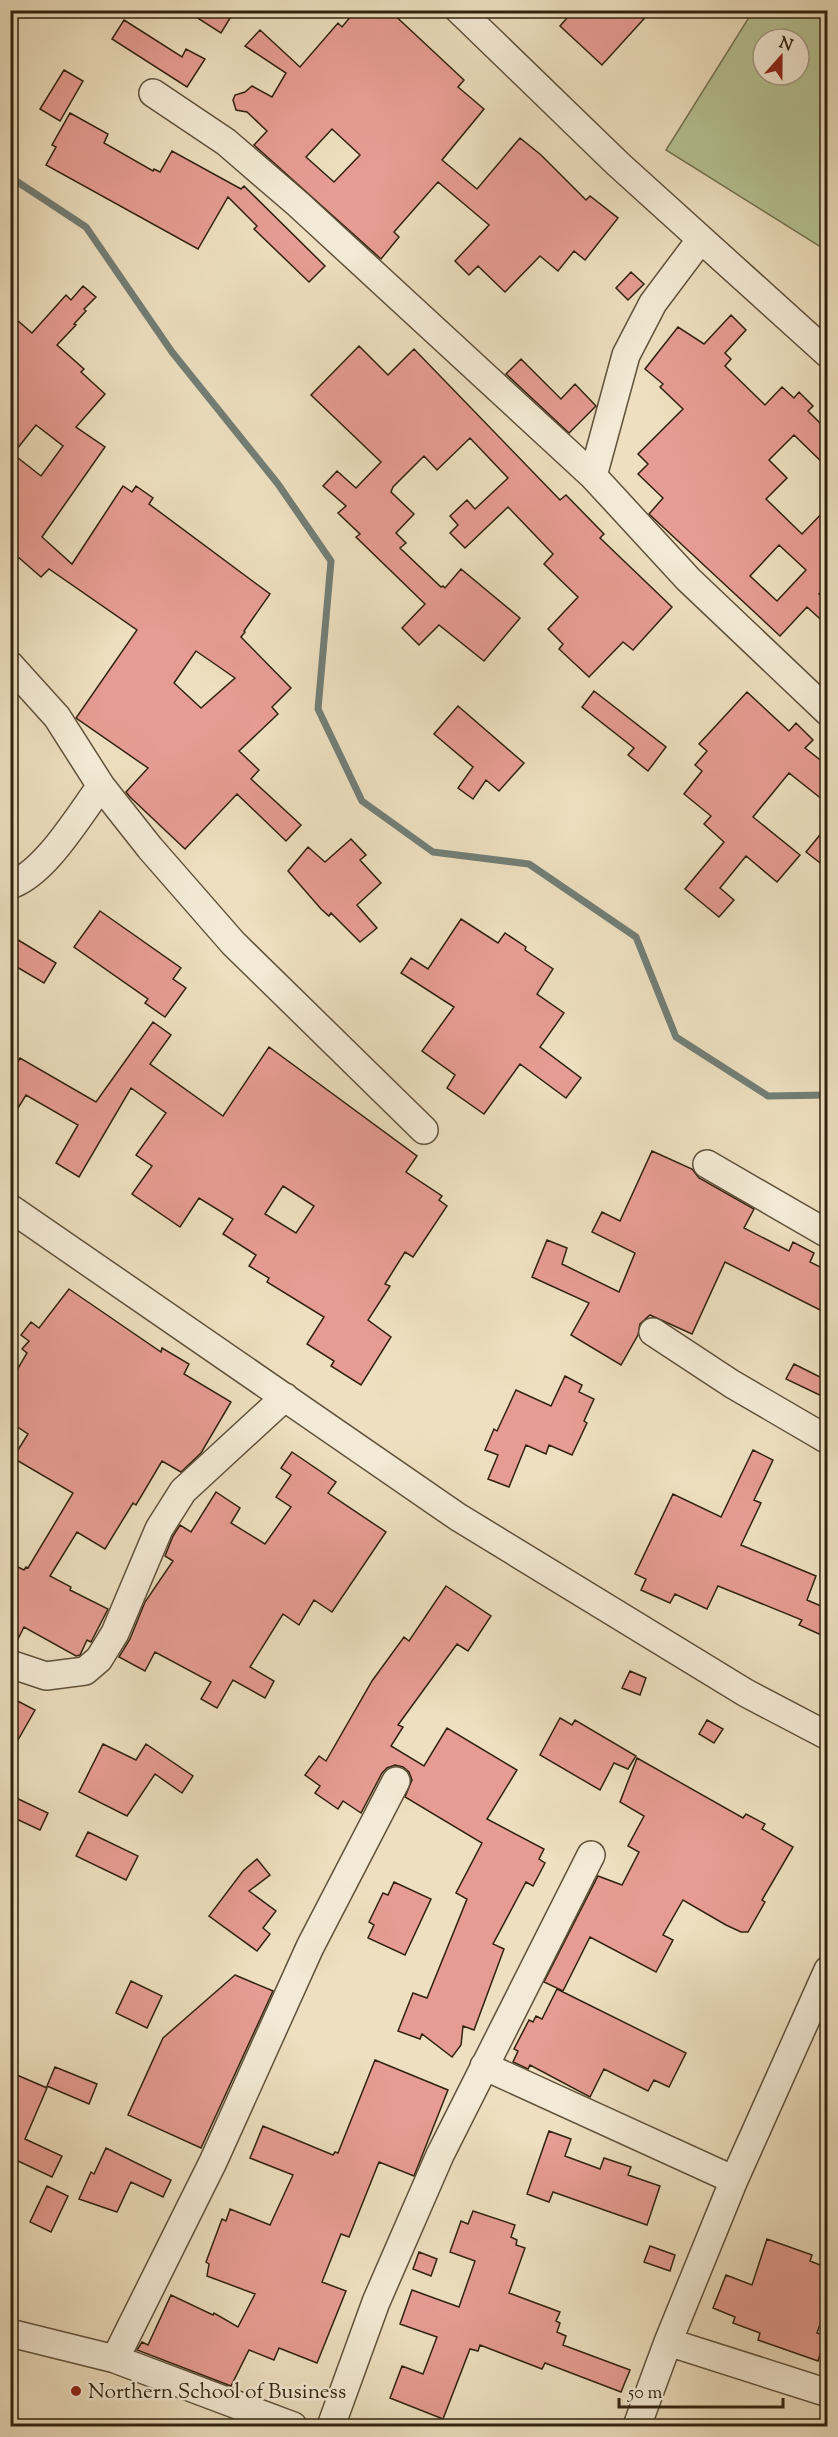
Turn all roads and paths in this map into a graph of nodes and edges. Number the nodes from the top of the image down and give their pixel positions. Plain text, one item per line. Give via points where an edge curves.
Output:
1 (459, 10) edge
2 (153, 93) dead end
3 (701, 239) junction
4 (828, 354) edge
5 (593, 476) junction
6 (10, 665) edge
7 (828, 712) edge
8 (101, 786) junction
9 (10, 885) edge
10 (424, 1130) dead end
11 (707, 1164) dead end
12 (10, 1208) edge
13 (828, 1234) edge
14 (653, 1332) dead end
15 (285, 1396) junction
16 (828, 1440) edge
17 (10, 1664) edge
18 (828, 1736) edge
19 (396, 1781) dead end
20 (591, 1855) dead end
21 (828, 1970) edge
22 (821, 2000) edge
23 (484, 2066) junction
24 (734, 2180) junction
25 (10, 2333) edge
26 (668, 2342) junction
27 (116, 2360) junction
28 (828, 2393) edge
29 (293, 2427) edge
30 (331, 2427) edge
31 (638, 2427) edge

1 - 3 street
2 - 5 street via 226,142 298,204
3 - 4 street
3 - 5 street via 653,303 626,355
5 - 7 street via 688,579
6 - 8 street via 57,717
8 - 9 street via 43,864
8 - 10 street via 233,943
11 - 13 street
12 - 15 street
14 - 16 street
15 - 17 street via 183,1491 159,1529 115,1633 99,1659 85,1671 46,1676
15 - 18 street via 458,1517 746,1693
19 - 27 street via 310,1947 213,2162
20 - 23 street
21 - 22 street
22 - 24 street
23 - 24 street
23 - 30 street via 376,2302
24 - 26 street
25 - 27 street
26 - 28 street
26 - 31 street
27 - 29 street

